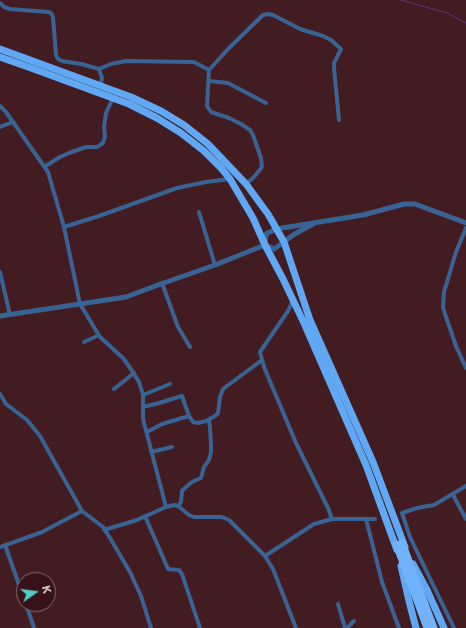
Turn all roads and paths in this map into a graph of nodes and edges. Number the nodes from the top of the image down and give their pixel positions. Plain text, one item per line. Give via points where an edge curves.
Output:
1 (0, 3) edge
2 (0, 49) edge
3 (0, 57) edge
4 (99, 69) junction
5 (209, 70) junction
6 (209, 81) junction
7 (100, 86) junction
8 (113, 98) junction
9 (266, 103) dead end
10 (0, 106) edge
11 (339, 120) dead end
12 (13, 122) junction
13 (0, 127) edge
14 (44, 167) junction
15 (230, 180) junction
16 (246, 184) junction
17 (199, 212) dead end
18 (312, 224) junction
19 (466, 224) edge
20 (64, 227) junction
21 (466, 228) edge
22 (276, 229) junction
23 (284, 242) junction
24 (264, 245) junction
25 (215, 265) junction
26 (0, 272) edge
27 (162, 283) junction
28 (293, 300) junction
29 (80, 304) junction
30 (10, 315) junction
31 (0, 316) edge
32 (99, 335) junction
33 (84, 342) dead end
34 (190, 347) dead end
35 (464, 359) edge
36 (262, 360) junction
37 (466, 368) edge
38 (134, 373) junction
39 (170, 384) dead end
40 (114, 389) dead end
41 (0, 394) edge
42 (143, 395) junction
43 (143, 407) junction
44 (188, 416) junction
45 (209, 420) junction
46 (146, 432) junction
47 (172, 447) dead end
48 (151, 452) junction
49 (466, 486) edge
50 (453, 495) junction
51 (178, 506) junction
52 (166, 507) junction
53 (82, 511) junction
54 (145, 516) junction
55 (366, 518) junction
56 (466, 518) edge
57 (332, 519) junction
58 (375, 519) dead end
59 (104, 530) junction
60 (399, 543) junction
61 (2, 546) edge
62 (265, 556) junction
63 (16, 580) edge
64 (338, 604) dead end
65 (29, 612) edge
66 (354, 621) dead end
67 (34, 628) edge
68 (152, 628) edge
69 (200, 628) edge
70 (296, 628) edge
71 (346, 628) edge
72 (399, 628) edge
73 (416, 628) edge
74 (427, 628) edge
75 (434, 628) edge
76 (444, 628) edge
77 (454, 628) edge

1 - 4 street via 10,9 51,13 54,16 58,59
2 - 7 highway
3 - 8 highway
4 - 5 street via 111,64 137,61 194,62
4 - 7 street via 102,78
5 - 6 street
5 - 11 street via 262,15 273,15 300,29 323,36 341,49 334,63
6 - 9 street via 228,83
6 - 16 street via 207,106 211,112 241,124 253,135 262,167
7 - 16 highway via 160,110 184,125 208,144
8 - 14 street via 106,113 103,143 97,147 82,148 60,156
8 - 15 highway via 157,118 181,133 204,151
10 - 12 street
12 - 13 street
12 - 14 street
14 - 20 street via 48,172
15 - 20 street via 177,188
15 - 24 highway
16 - 22 highway
17 - 25 street
18 - 19 street via 363,215 404,204 415,204
18 - 22 street
18 - 23 street
20 - 29 street
21 - 35 street via 444,292 443,308 451,334
22 - 23 highway
22 - 24 street via 266,234
23 - 24 street via 274,249
23 - 60 highway via 310,320 373,462
24 - 25 street
24 - 28 highway
25 - 27 street
26 - 30 street
27 - 29 street via 126,297
27 - 34 street via 178,327
28 - 36 street via 260,352
28 - 60 highway via 332,384
29 - 30 street
29 - 32 street
30 - 31 street
32 - 33 street
32 - 38 street via 123,358
35 - 37 street
36 - 45 street via 223,390 218,413
36 - 57 street via 296,443
38 - 40 street
38 - 42 street
39 - 42 street
41 - 53 street via 6,404 27,420 40,436
42 - 43 street
43 - 44 street via 182,396
43 - 46 street
44 - 45 street via 193,422 198,423
44 - 46 street
45 - 51 street via 209,460 201,478 182,491
46 - 48 street
47 - 48 street
48 - 52 street
49 - 50 street
50 - 56 street
50 - 77 street via 434,505 402,513 410,537
51 - 52 street
51 - 62 street via 194,517 222,517 229,520
52 - 54 street
53 - 59 street
53 - 61 street via 42,532
54 - 59 street
54 - 69 street via 168,569 178,570 182,574
55 - 57 street
55 - 58 street
55 - 72 street via 382,582
57 - 62 street via 314,524
59 - 68 street via 130,572
60 - 73 highway
60 - 74 highway
60 - 75 highway
60 - 76 highway via 427,590
61 - 63 street
62 - 70 street via 273,569
64 - 71 street
65 - 67 street
66 - 71 street

